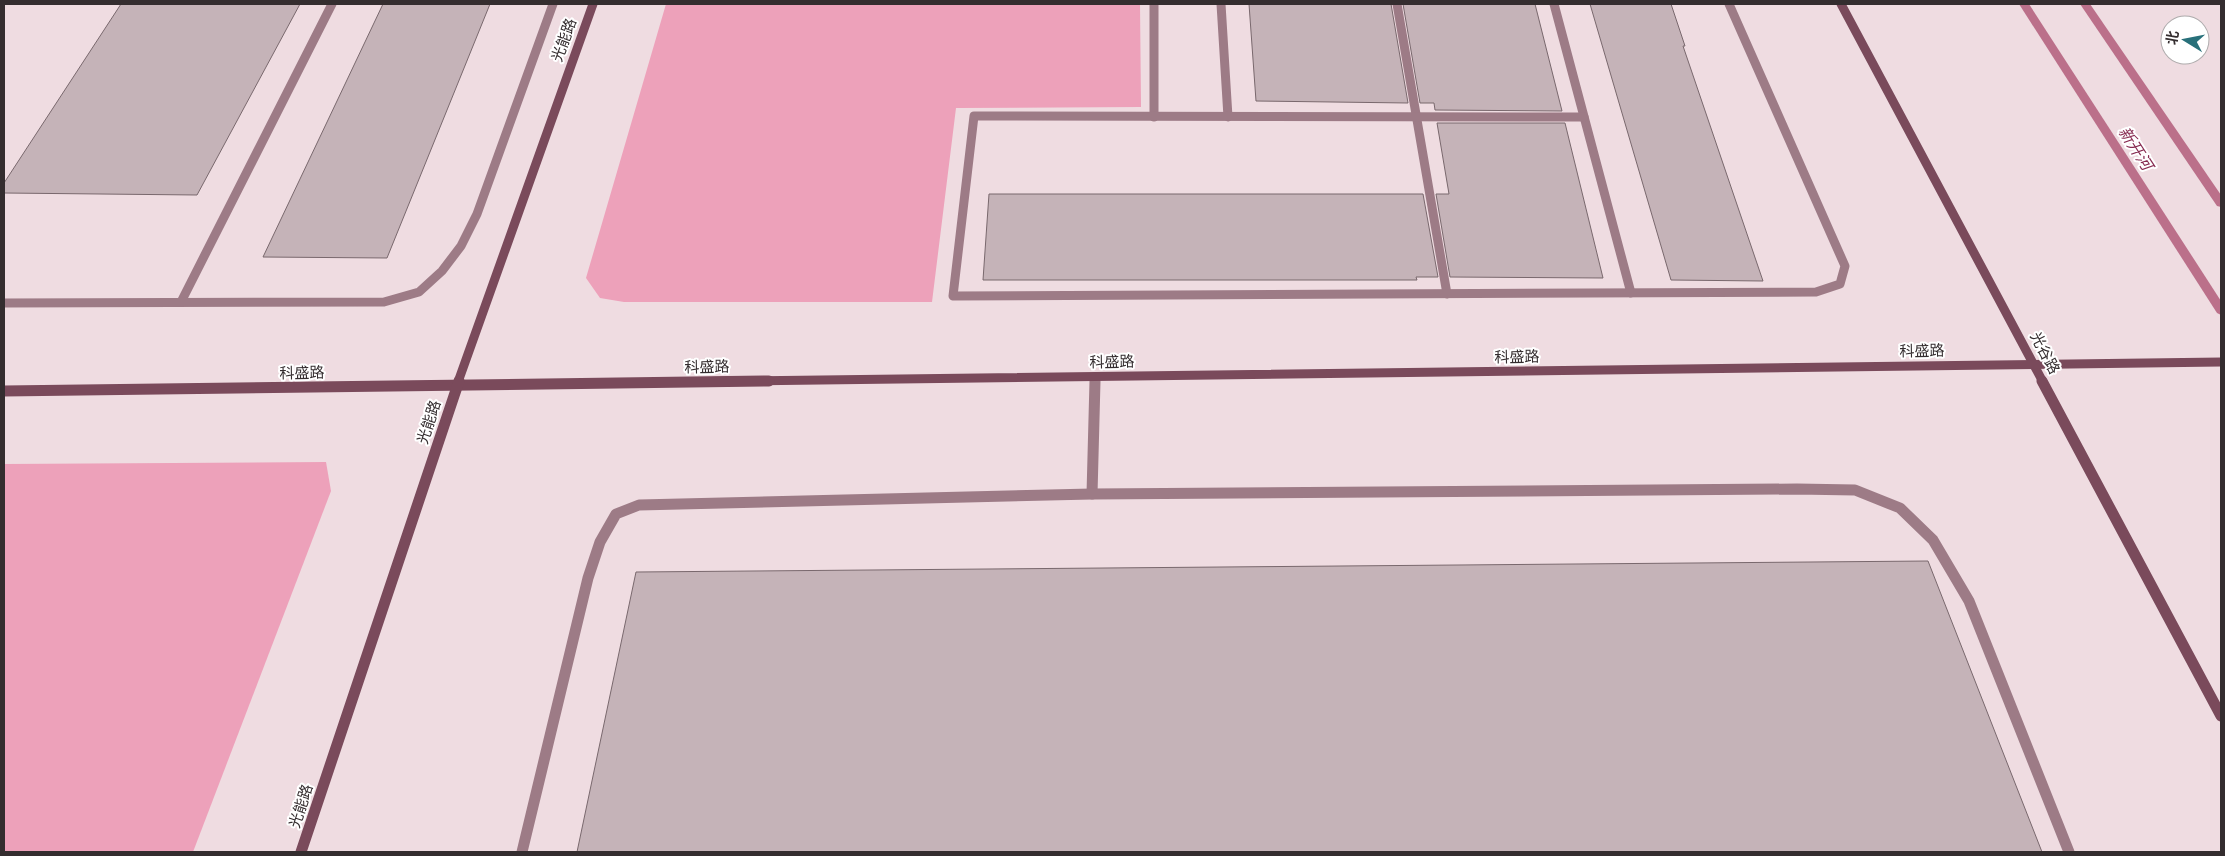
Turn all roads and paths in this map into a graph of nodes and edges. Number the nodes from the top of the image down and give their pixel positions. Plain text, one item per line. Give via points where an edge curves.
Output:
1 (332, 4) edge
2 (553, 4) edge
3 (593, 4) edge
4 (1154, 4) edge
5 (1221, 4) edge
6 (1397, 4) edge
7 (1554, 4) edge
8 (1729, 4) edge
9 (1842, 4) edge
10 (1154, 117) junction
11 (1228, 117) junction
12 (1417, 117) junction
13 (1584, 118) junction
14 (1630, 293) junction
15 (1447, 294) junction
16 (181, 302) junction
17 (4, 303) edge
18 (2221, 362) edge
19 (2034, 364) junction
20 (1095, 377) junction
21 (457, 386) junction
22 (4, 391) edge
23 (1092, 494) junction
24 (2221, 716) edge
25 (301, 852) edge
26 (522, 852) edge
27 (2069, 852) edge

1 - 16 lane
2 - 16 lane via 477,214 461,246 442,271 419,292 384,302
3 - 21 street, 光能路
4 - 10 lane
5 - 11 lane
6 - 12 lane
7 - 13 lane
8 - 14 lane via 1844,266 1840,284 1816,292
9 - 19 street, 光谷路
10 - 11 lane
10 - 15 lane via 974,116 953,296
11 - 12 lane
12 - 13 lane
12 - 15 lane
13 - 14 lane
14 - 15 lane
16 - 17 lane
18 - 19 street, 科盛路
19 - 20 street, 科盛路
19 - 24 street, 光谷路
20 - 21 street, 科盛路
20 - 23 lane
21 - 22 street, 科盛路
21 - 25 street, 光能路
23 - 26 lane via 639,505 616,514 600,542 588,578
23 - 27 lane via 1855,490 1900,508 1933,540 1969,601

